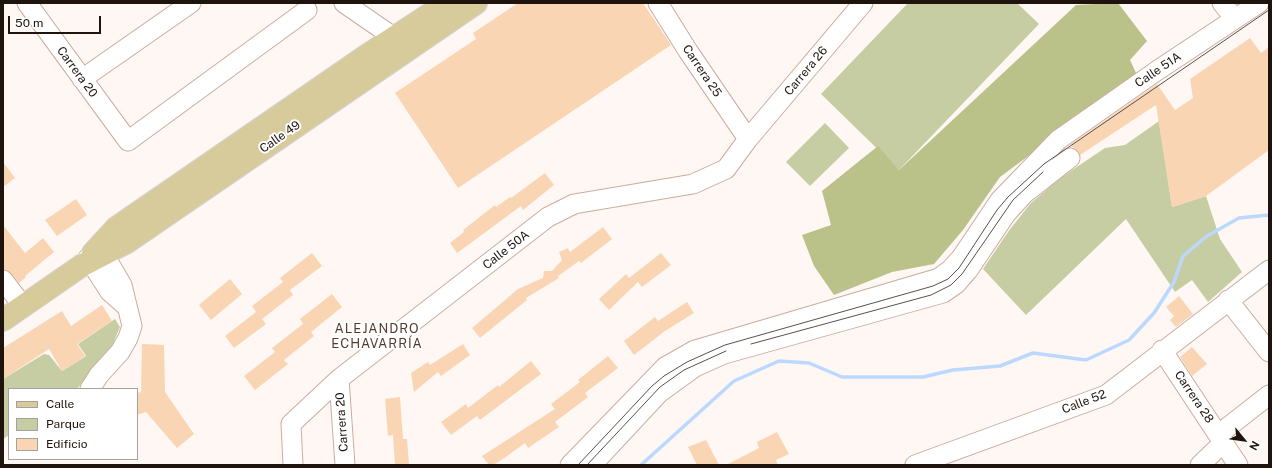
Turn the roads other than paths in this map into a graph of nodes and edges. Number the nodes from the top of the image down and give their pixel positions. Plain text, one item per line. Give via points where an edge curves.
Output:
1 (27, 3) edge
2 (191, 3) edge
3 (344, 3) edge
4 (447, 3) edge
5 (476, 3) edge
6 (658, 3) edge
7 (863, 3) edge
8 (1222, 3) edge
9 (1260, 3) edge
10 (307, 10) dead end
11 (1234, 20) junction
12 (401, 43) junction
13 (82, 79) junction
14 (748, 139) junction
15 (1070, 158) dead end
16 (94, 261) junction
17 (1269, 270) edge
18 (3, 280) edge
19 (1228, 300) junction
20 (23, 306) junction
21 (3, 320) edge
22 (1162, 350) junction
23 (1269, 352) edge
24 (339, 379) junction
25 (91, 388) edge
26 (1269, 395) edge
27 (1222, 438) junction
28 (293, 465) edge
29 (345, 465) edge
30 (570, 465) edge
31 (592, 465) edge
32 (915, 465) edge
33 (1200, 465) edge
34 (1238, 465) edge

1 - 13 street, Carrera 20
2 - 13 street
3 - 12 street
4 - 12 main road, Calle 49
5 - 12 main road, Calle 49
6 - 14 street, Carrera 25
7 - 14 street, Carrera 26
8 - 11 street
9 - 11 street, Calle 51A
10 - 13 street, Carrera 20 via 128,141
11 - 30 street, Calle 51A via 1058,140 1000,200 961,258 939,278 695,350 665,367
12 - 16 main road, Calle 49 via 186,190 116,228
14 - 24 street, Calle 50A via 726,169 693,184 574,204 548,217
15 - 31 street via 1024,194 1006,214 969,270 943,293 724,354 695,367 659,393
16 - 20 main road, Calle 49
16 - 25 street via 122,284 132,326 120,352
17 - 19 street, Calle 52
18 - 20 street
19 - 22 street, Calle 52
19 - 23 street
20 - 21 main road, Calle 49
22 - 27 street, Carrera 28
22 - 32 street, Calle 52 via 1106,395
24 - 28 street, Calle 50A via 291,424
24 - 29 street, Carrera 20
26 - 27 street
27 - 33 street
27 - 34 street, Carrera 28

